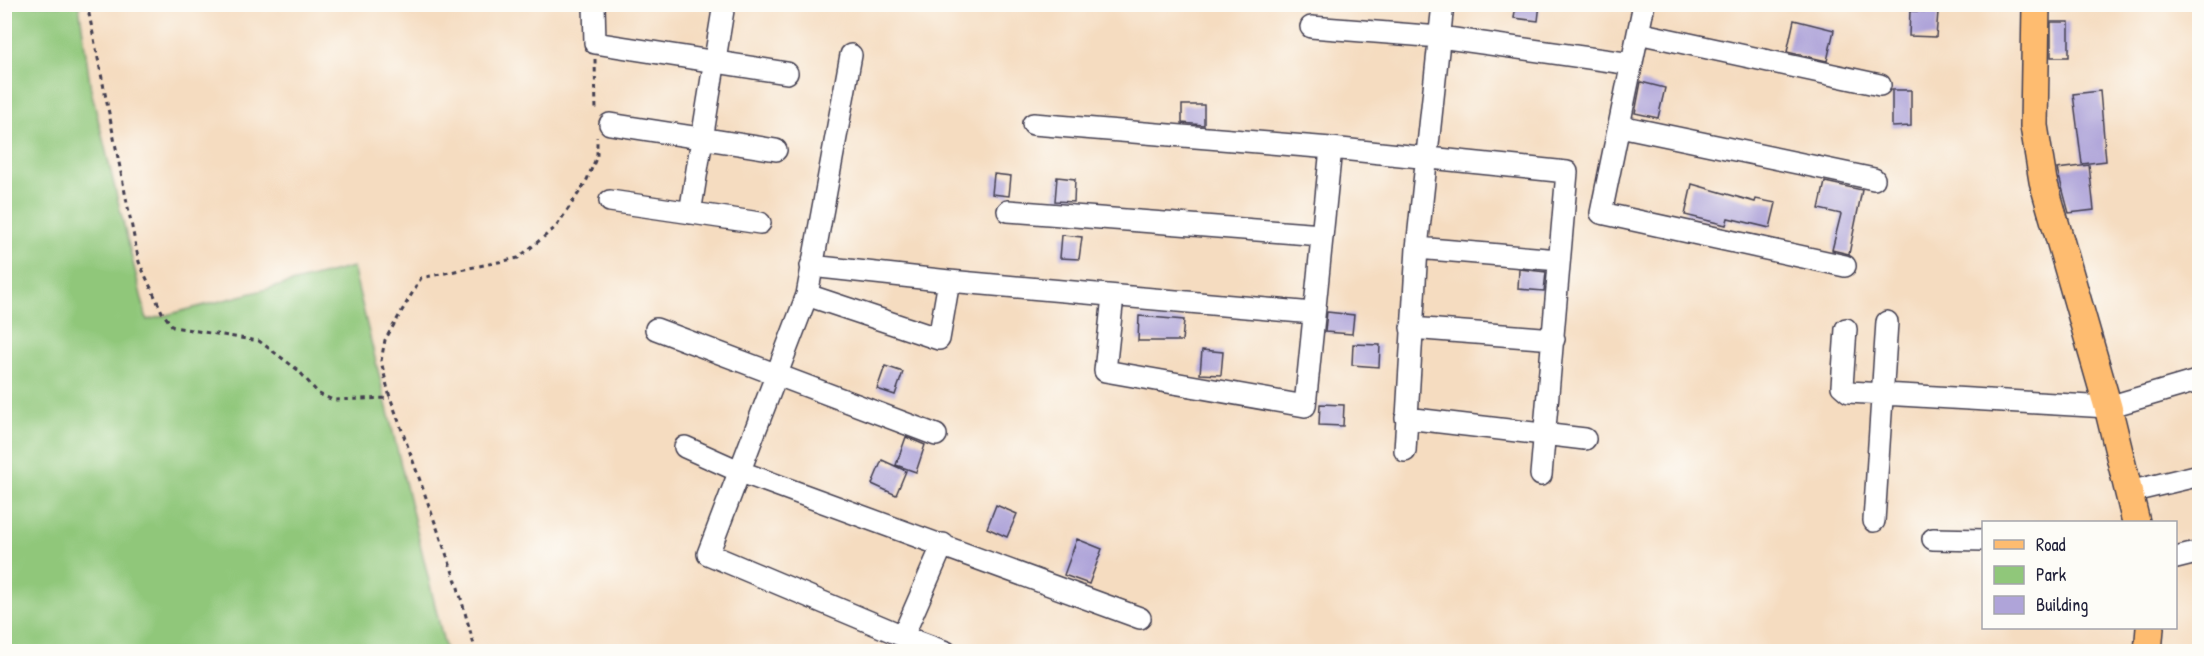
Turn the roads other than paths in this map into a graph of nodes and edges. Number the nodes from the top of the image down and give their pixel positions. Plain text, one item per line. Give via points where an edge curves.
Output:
1 (594, 4) edge
2 (724, 4) edge
3 (1443, 4) edge
4 (1644, 4) edge
5 (2036, 4) edge
6 (1311, 27) dead end
7 (1638, 33) junction
8 (1440, 37) junction
9 (851, 55) dead end
10 (714, 61) junction
11 (1632, 64) junction
12 (787, 73) dead end
13 (1880, 85) dead end
14 (1033, 124) dead end
15 (601, 126) road end
16 (1620, 126) junction
17 (702, 138) junction
18 (1331, 148) junction
19 (776, 150) dead end
20 (1426, 157) junction
21 (1874, 179) dead end
22 (610, 201) dead end
23 (1008, 211) dead end
24 (690, 213) junction
25 (760, 223) dead end
26 (1322, 235) junction
27 (1417, 249) junction
28 (1559, 260) junction
29 (811, 266) junction
30 (1845, 266) dead end
31 (948, 281) junction
32 (807, 295) junction
33 (1113, 296) junction
34 (1313, 313) junction
35 (1887, 322) dead end
36 (1411, 328) junction
37 (656, 329) dead end
38 (1846, 329) dead end
39 (1554, 339) junction
40 (776, 377) junction
41 (2199, 380) edge
42 (1882, 395) junction
43 (2108, 407) junction
44 (1406, 418) junction
45 (936, 435) dead end
46 (1545, 435) junction
47 (1585, 440) dead end
48 (685, 447) dead end
49 (1405, 451) dead end
50 (741, 472) junction
51 (1541, 475) dead end
52 (2199, 475) edge
53 (2129, 492) junction
54 (1874, 521) dead end
55 (2136, 521) edge
56 (1932, 539) dead end
57 (1982, 540) edge
58 (943, 544) junction
59 (2199, 552) edge
60 (2177, 558) edge
61 (1140, 618) dead end
62 (2150, 629) edge
63 (903, 636) junction
64 (946, 651) edge
65 (2148, 651) edge

1 - 10 street via 595,43
2 - 10 street
3 - 8 street
4 - 7 street
5 - 43 main road via 2034,126 2043,181
6 - 8 street
7 - 11 street
7 - 13 street
8 - 11 street
8 - 20 street
9 - 29 street
10 - 12 street
10 - 17 street
11 - 16 street
14 - 18 street
15 - 17 street
16 - 21 street
16 - 30 street via 1601,213
17 - 19 street
17 - 24 street
18 - 20 street
18 - 26 street
20 - 27 street
20 - 28 street via 1567,172
22 - 24 street
23 - 26 street
24 - 25 street
26 - 34 street
27 - 28 street
27 - 36 street
28 - 39 street
29 - 31 street
29 - 32 street
31 - 32 street via 939,339
31 - 33 street
32 - 40 street
33 - 34 street
33 - 34 street via 1105,371 1305,406
35 - 42 street
36 - 39 street
36 - 44 street
37 - 40 street
38 - 42 street via 1842,386 1849,392
39 - 46 street
40 - 45 street
40 - 50 street
41 - 43 street
42 - 43 street
42 - 54 street
43 - 53 main road
44 - 46 street
44 - 49 street
46 - 47 street
46 - 51 street
48 - 50 street
50 - 58 street
50 - 63 street via 708,554
52 - 53 street
53 - 55 main road
56 - 57 street
58 - 61 street
58 - 63 street
59 - 60 street
62 - 65 main road
63 - 64 street

